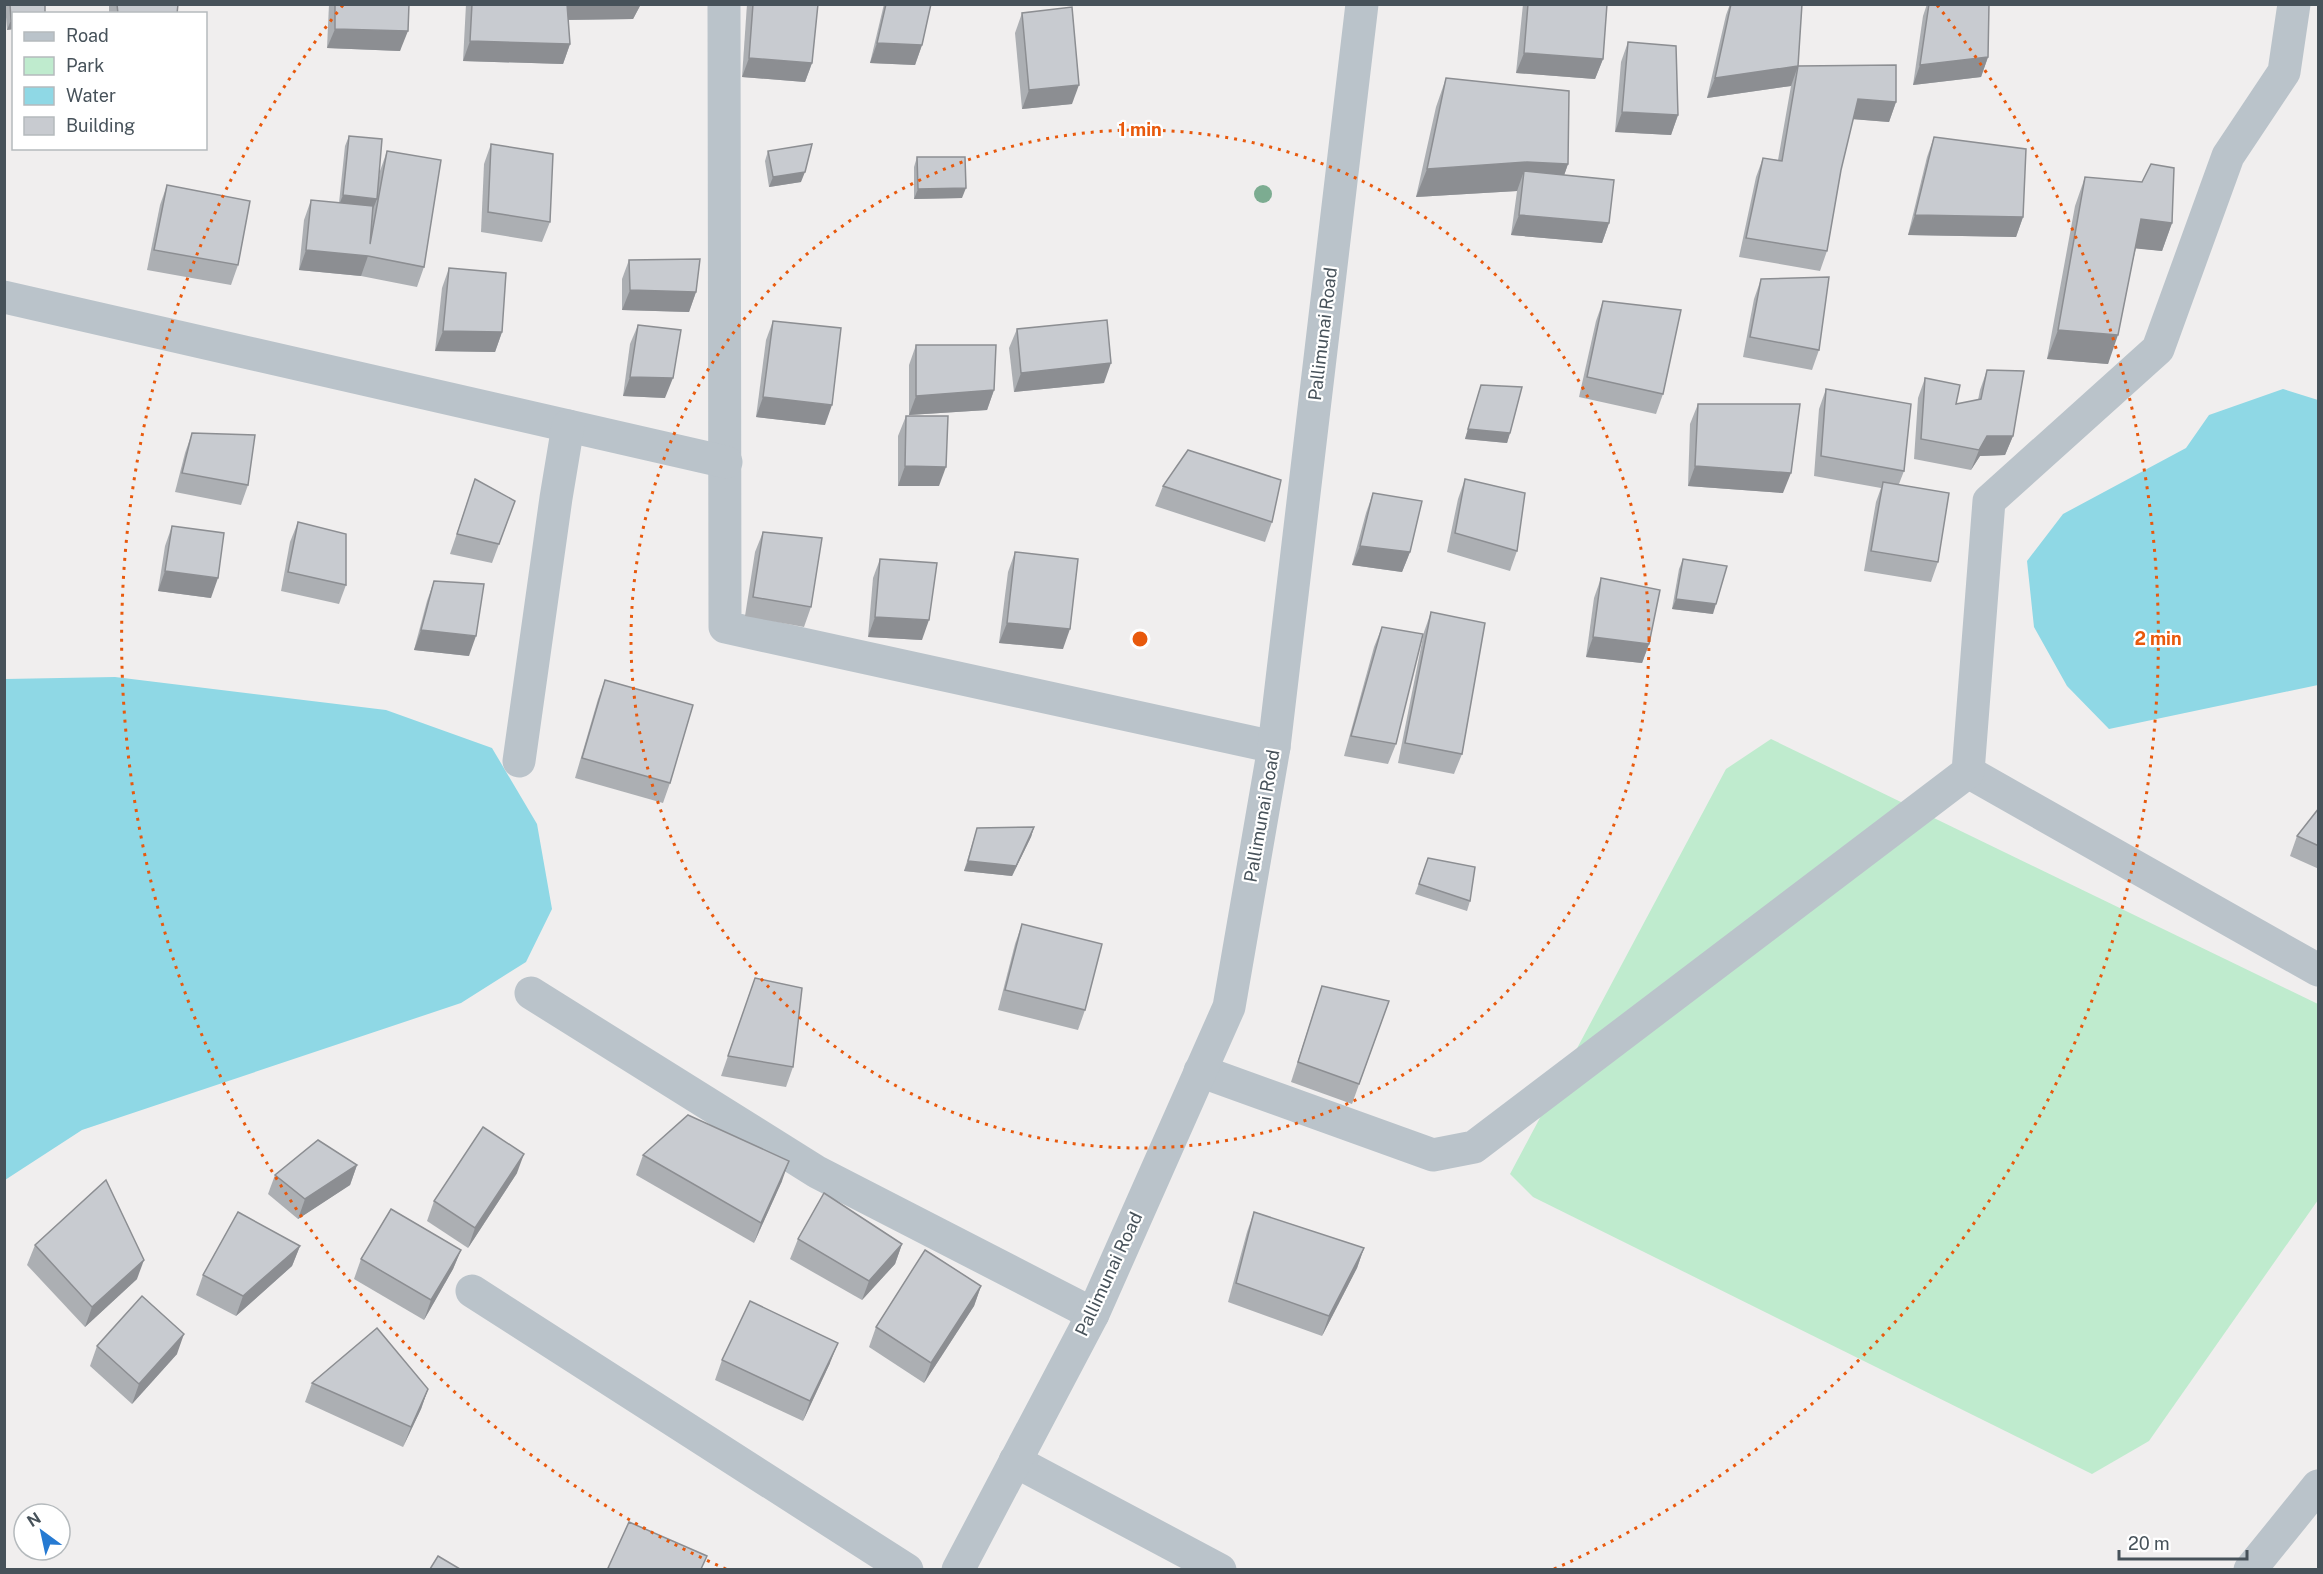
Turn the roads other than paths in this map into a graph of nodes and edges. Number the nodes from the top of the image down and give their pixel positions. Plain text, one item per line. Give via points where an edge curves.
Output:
1 (724, 4) edge
2 (1362, 4) edge
3 (2294, 4) edge
4 (4, 297) edge
5 (568, 426) junction
6 (726, 462) junction
7 (1274, 747) junction
8 (519, 761) dead end
9 (1968, 772) junction
10 (2319, 970) edge
11 (531, 993) dead end
12 (1200, 1071) junction
13 (472, 1291) dead end
14 (1093, 1314) junction
15 (1015, 1461) junction
16 (2319, 1486) edge
17 (907, 1569) edge
18 (958, 1569) edge
19 (1220, 1569) edge
20 (2250, 1569) edge

1 - 6 street
2 - 7 street, Pallimunai Road
3 - 9 street via 2284,72 2228,156 2158,349 1989,501
4 - 5 street
5 - 6 street
5 - 8 street
6 - 7 street via 725,627
7 - 12 street, Pallimunai Road via 1229,1008
9 - 10 street
9 - 12 street via 1474,1147 1433,1155
11 - 14 street via 817,1172
12 - 14 street, Pallimunai Road
13 - 17 street
14 - 15 street, Pallimunai Road
15 - 18 street, Pallimunai Road
15 - 19 street
16 - 20 street

